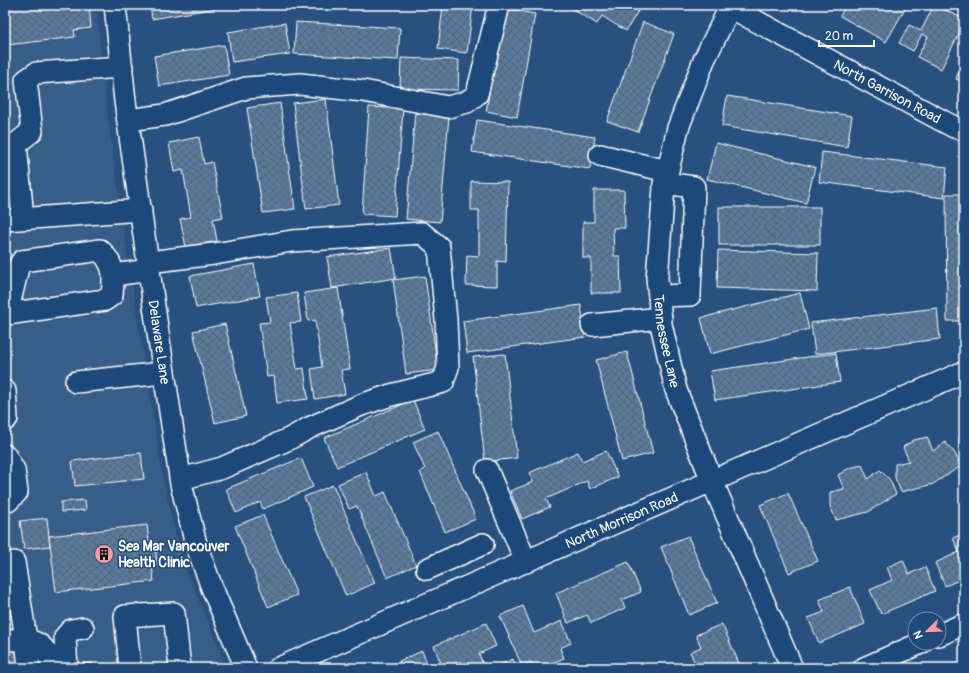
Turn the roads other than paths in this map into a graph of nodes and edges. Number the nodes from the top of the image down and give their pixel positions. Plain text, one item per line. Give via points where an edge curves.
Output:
1 (115, 5) edge
2 (499, 5) edge
3 (729, 6) edge
4 (122, 67) junction
5 (128, 120) junction
6 (964, 130) edge
7 (11, 144) edge
8 (600, 155) dead end
9 (666, 177) junction
10 (141, 210) junction
11 (14, 219) edge
12 (149, 266) junction
13 (114, 275) junction
14 (658, 296) junction
15 (6, 315) edge
16 (661, 318) junction
17 (592, 325) dead end
18 (964, 372) edge
19 (164, 373) junction
20 (76, 382) dead end
21 (5, 392) edge
22 (5, 420) edge
23 (5, 455) edge
24 (487, 470) dead end
25 (181, 479) junction
26 (712, 482) junction
27 (5, 501) edge
28 (483, 544) dead end
29 (454, 557) junction
30 (14, 562) dead end
31 (526, 562) junction
32 (427, 569) dead end
33 (466, 587) junction
34 (964, 624) edge
35 (83, 628) dead end
36 (947, 631) edge
37 (26, 639) junction
38 (5, 640) edge
39 (907, 649) edge
40 (29, 668) edge
41 (53, 668) edge
42 (67, 668) edge
43 (130, 668) edge
44 (180, 668) edge
45 (246, 668) edge
46 (279, 668) edge
47 (792, 668) edge
48 (864, 668) edge

1 - 4 street, Delaware Lane
2 - 5 street via 477,94 467,102 448,107 363,91 300,84 246,88 165,115
3 - 6 street, North Garrison Road via 954,127
3 - 9 street, Tennessee Lane via 680,121
4 - 5 street, Delaware Lane
4 - 7 street via 36,73 26,80 32,131
5 - 10 street, Delaware Lane
7 - 11 street
8 - 9 street
9 - 14 street, Tennessee Lane via 657,278
9 - 14 street via 694,187 690,295
10 - 11 street
10 - 12 street, Delaware Lane
12 - 13 street
12 - 19 street, Delaware Lane
12 - 25 street via 292,241 422,233 439,247 448,367 443,382 361,405 222,468
13 - 15 street via 112,295 105,300
13 - 15 street via 100,250 22,260
14 - 16 street, Tennessee Lane
16 - 17 street
16 - 26 street, Tennessee Lane via 676,390
18 - 26 street, North Morrison Road
19 - 20 street
19 - 25 street, Delaware Lane
21 - 22 street via 8,418
23 - 27 street via 14,470 17,492
24 - 31 street
25 - 45 street, Delaware Lane via 196,544
26 - 31 street, North Morrison Road
26 - 47 street, Tennessee Lane
28 - 29 street
29 - 32 street
29 - 33 street
30 - 37 street
31 - 33 street, North Morrison Road
33 - 46 street, North Morrison Road
34 - 36 street
35 - 42 street via 71,630 65,637
37 - 38 street
37 - 40 street
37 - 41 street via 37,642 44,649
39 - 48 street
43 - 44 street via 125,616 174,613

